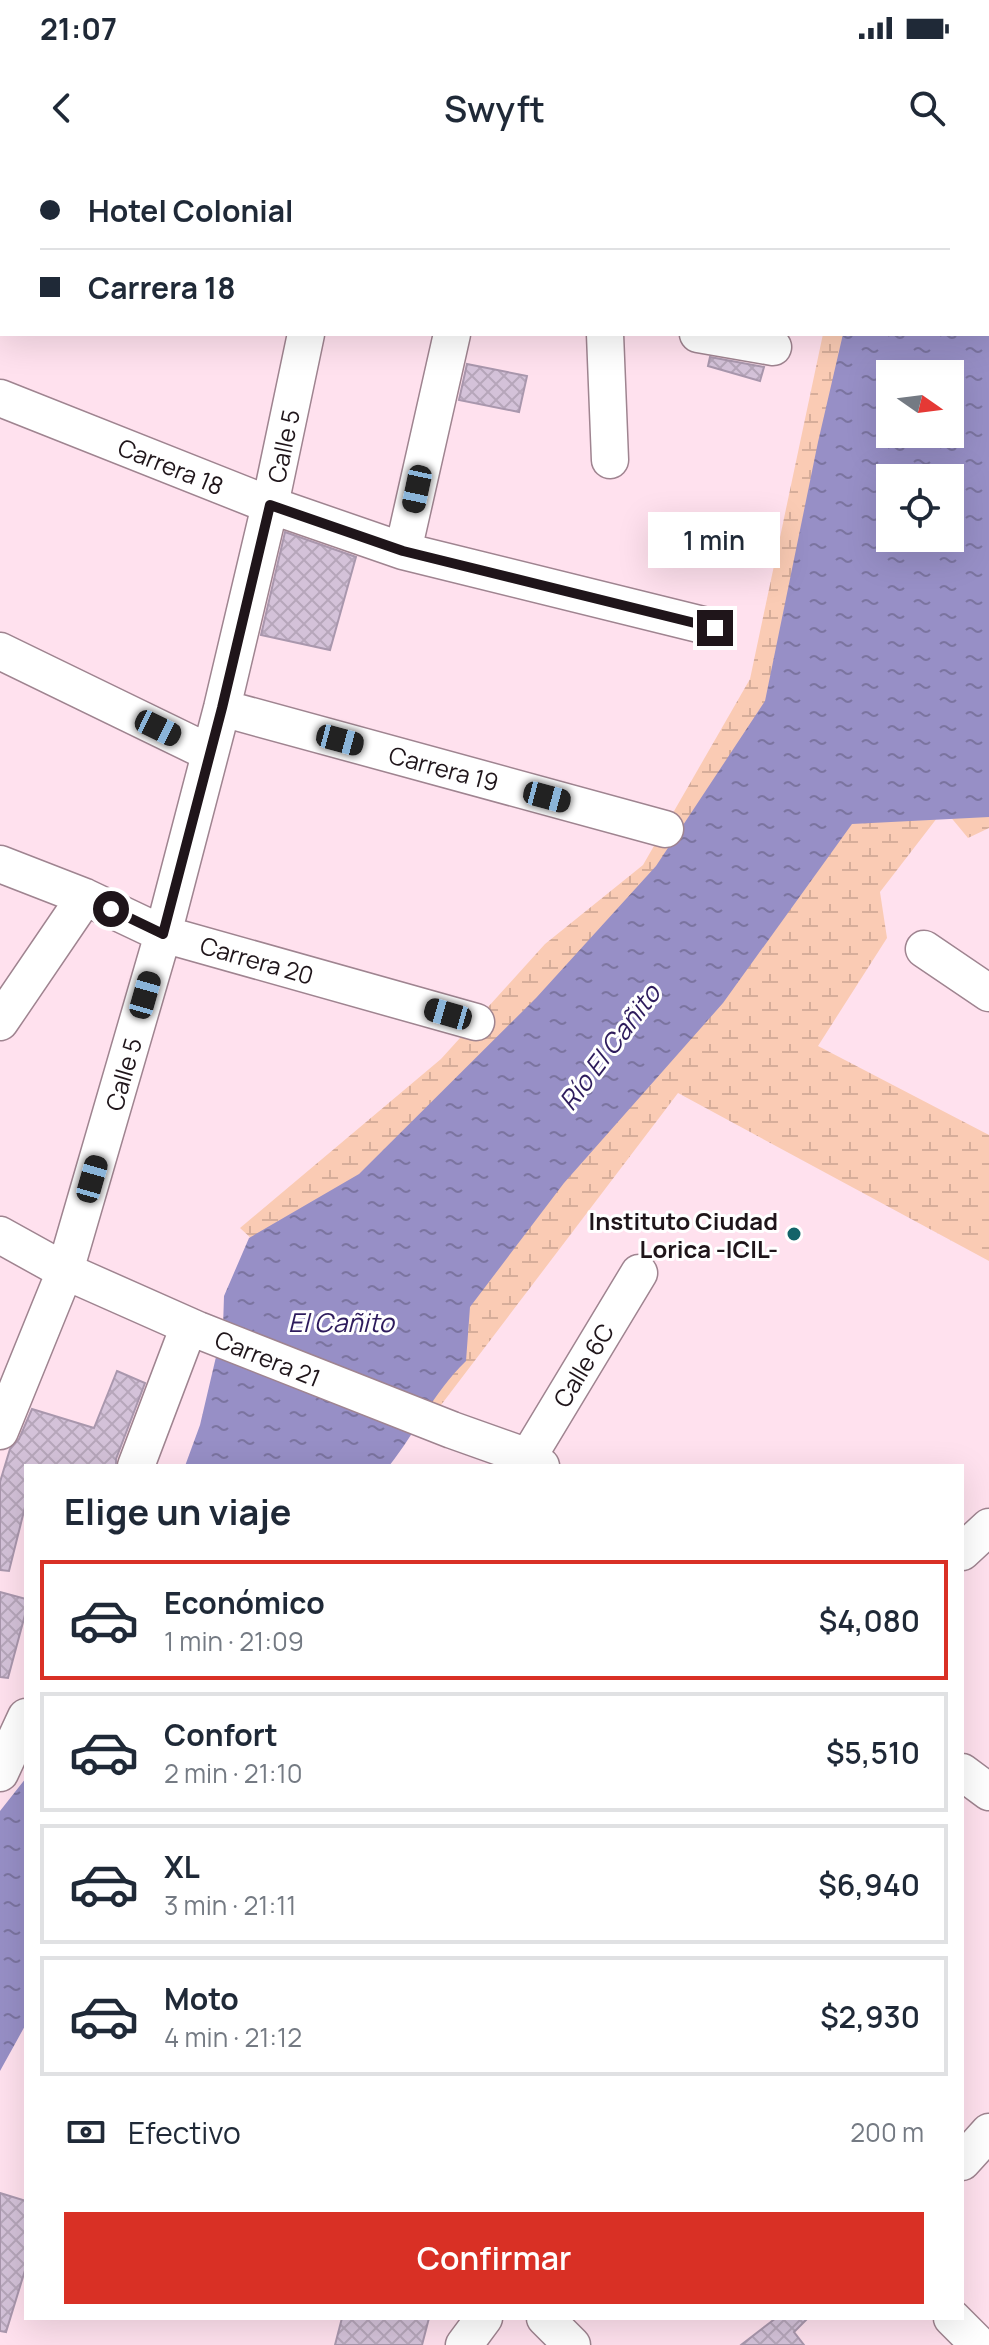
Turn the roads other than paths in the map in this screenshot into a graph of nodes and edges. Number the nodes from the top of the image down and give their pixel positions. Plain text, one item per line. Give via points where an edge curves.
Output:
1 (306, 336) edge
2 (452, 336) edge
3 (605, 336) edge
4 (710, 336) edge
5 (773, 347) dead end
6 (0, 398) edge
7 (610, 460) dead end
8 (270, 505) junction
9 (403, 551) junction
10 (715, 628) dead end
11 (0, 651) edge
12 (222, 708) junction
13 (210, 753) junction
14 (665, 829) dead end
15 (0, 864) edge
16 (85, 897) junction
17 (163, 934) junction
18 (924, 949) dead end
19 (989, 993) edge
20 (0, 1022) edge
21 (476, 1022) dead end
22 (0, 1235) edge
23 (65, 1271) junction
24 (639, 1273) dead end
25 (194, 1328) junction
26 (0, 1431) edge
27 (534, 1462) edge
28 (137, 1464) edge
29 (989, 1527) edge
30 (964, 1550) edge
31 (24, 1721) edge
32 (0, 1773) edge
33 (964, 1773) edge
34 (989, 1792) edge
35 (989, 2132) edge
36 (964, 2160) edge
37 (483, 2320) edge
38 (547, 2320) edge
39 (954, 2320) edge
40 (464, 2345) edge
41 (572, 2345) edge
42 (979, 2345) edge

1 - 8 street, Calle 5
2 - 9 street
3 - 7 street
4 - 5 street
6 - 8 street, Carrera 18
8 - 9 street, Carrera 18
8 - 12 street, Calle 5
9 - 10 street, Carrera 18
11 - 13 street
12 - 13 street, Calle 5
12 - 14 street, Carrera 19
13 - 17 street, Calle 5
15 - 16 street, Carrera 20
16 - 17 street, Carrera 20
16 - 20 street
17 - 21 street, Carrera 20
17 - 23 street, Calle 5
18 - 19 street
22 - 23 street, Carrera 21
23 - 25 street, Carrera 21
23 - 26 street, Calle 5
24 - 27 street, Calle 6C
25 - 27 street, Carrera 21
25 - 28 street
29 - 30 street
31 - 32 street
33 - 34 street
35 - 36 street
37 - 40 street
38 - 41 street
39 - 42 street

